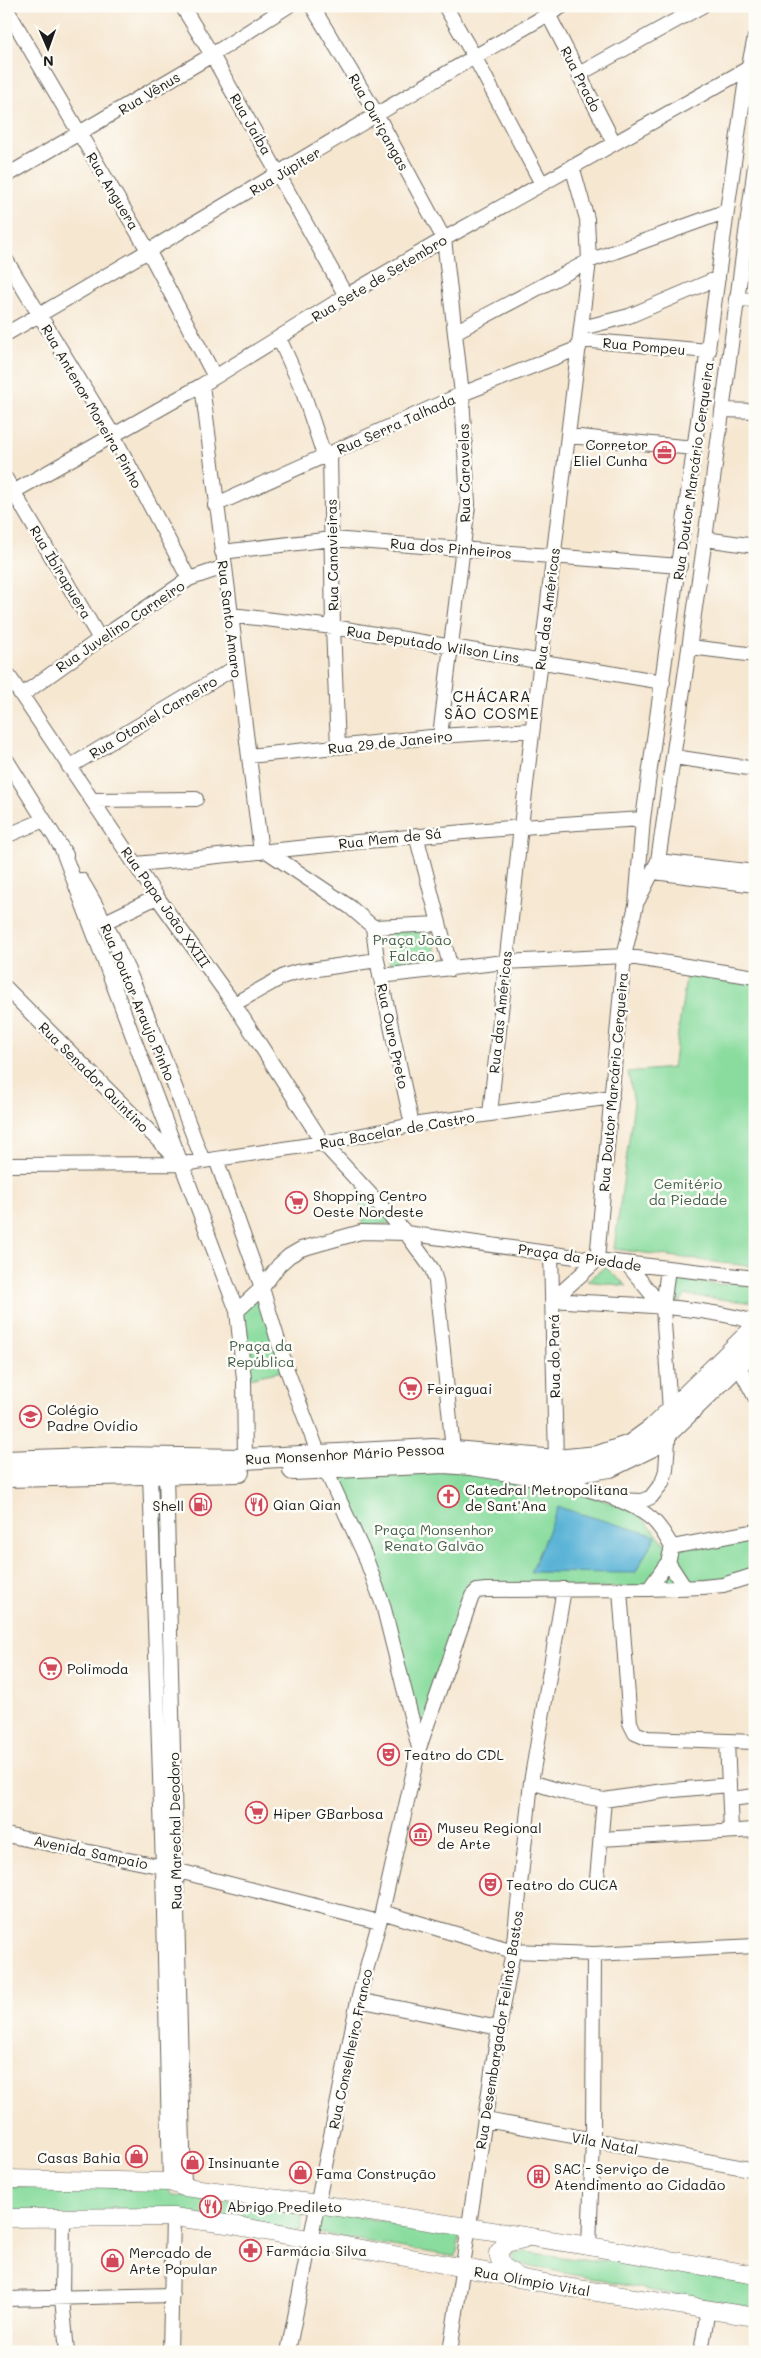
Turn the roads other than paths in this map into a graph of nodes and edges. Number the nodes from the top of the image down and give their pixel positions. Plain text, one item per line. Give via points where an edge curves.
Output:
1 (182, 6) edge
2 (288, 6) edge
3 (312, 6) edge
4 (445, 6) edge
5 (702, 6) edge
6 (562, 7) edge
7 (9, 9) edge
8 (548, 14) junction
9 (755, 37) edge
10 (212, 55) junction
11 (474, 56) junction
12 (752, 66) edge
13 (579, 74) junction
14 (377, 115) junction
15 (79, 134) junction
16 (614, 143) junction
17 (572, 166) junction
18 (755, 166) edge
19 (280, 174) junction
20 (6, 176) edge
21 (542, 184) junction
22 (727, 211) junction
23 (444, 239) junction
24 (149, 252) junction
25 (6, 260) edge
26 (588, 261) junction
27 (718, 278) junction
28 (346, 296) junction
29 (736, 299) junction
30 (755, 300) edge
31 (39, 316) junction
32 (455, 332) junction
33 (6, 334) edge
34 (279, 338) junction
35 (580, 339) junction
36 (709, 351) junction
37 (214, 377) junction
38 (202, 385) junction
39 (462, 394) junction
40 (722, 410) junction
41 (755, 411) edge
42 (698, 430) junction
43 (113, 435) junction
44 (569, 436) junction
45 (718, 436) junction
46 (327, 454) junction
47 (694, 455) junction
48 (714, 465) junction
49 (6, 480) edge
50 (10, 494) edge
51 (215, 505) junction
52 (332, 539) junction
53 (705, 539) junction
54 (755, 546) edge
55 (462, 548) junction
56 (222, 552) junction
57 (553, 557) junction
58 (680, 566) junction
59 (224, 567) junction
60 (189, 579) junction
61 (231, 615) junction
62 (333, 627) junction
63 (100, 639) junction
64 (450, 647) junction
65 (690, 647) junction
66 (755, 655) edge
67 (541, 662) junction
68 (236, 667) junction
69 (6, 672) edge
70 (663, 682) junction
71 (22, 695) junction
72 (532, 730) junction
73 (440, 736) junction
74 (338, 747) junction
75 (249, 756) junction
76 (674, 757) junction
77 (6, 759) edge
78 (69, 767) junction
79 (755, 769) edge
80 (196, 798) dead end
81 (92, 800) junction
82 (644, 819) junction
83 (44, 820) junction
84 (520, 826) junction
85 (416, 835) junction
86 (6, 836) edge
87 (62, 849) junction
88 (264, 852) junction
89 (136, 864) junction
90 (656, 866) junction
91 (755, 872) edge
92 (755, 885) edge
93 (157, 897) junction
94 (636, 905) junction
95 (105, 922) junction
96 (439, 924) junction
97 (373, 927) junction
98 (624, 956) junction
99 (377, 960) junction
100 (505, 962) junction
101 (451, 969) junction
102 (380, 976) junction
103 (755, 977) edge
104 (6, 988) edge
105 (234, 1004) junction
106 (612, 1097) junction
107 (490, 1114) junction
108 (412, 1125) junction
109 (323, 1144) junction
110 (210, 1160) junction
111 (183, 1164) junction
112 (6, 1166) edge
113 (406, 1234) junction
114 (551, 1253) junction
115 (597, 1260) junction
116 (627, 1264) junction
117 (668, 1268) junction
118 (755, 1278) edge
119 (262, 1288) junction
120 (553, 1300) junction
121 (663, 1308) junction
122 (237, 1310) junction
123 (755, 1322) edge
124 (755, 1328) edge
125 (755, 1348) edge
126 (738, 1365) junction
127 (755, 1397) edge
128 (670, 1412) junction
129 (668, 1434) junction
130 (453, 1450) junction
131 (245, 1459) junction
132 (6, 1461) edge
133 (322, 1462) junction
134 (551, 1469) junction
135 (94, 1474) junction
136 (158, 1474) junction
137 (6, 1477) edge
138 (616, 1500) junction
139 (755, 1531) edge
140 (672, 1548) junction
141 (668, 1562) junction
142 (755, 1575) edge
143 (685, 1588) junction
144 (564, 1589) junction
145 (620, 1590) junction
146 (649, 1590) junction
147 (727, 1742) junction
148 (755, 1742) edge
149 (419, 1748) junction
150 (531, 1782) junction
151 (729, 1785) junction
152 (755, 1796) edge
153 (731, 1799) junction
154 (604, 1800) junction
155 (731, 1830) junction
156 (755, 1830) edge
157 (6, 1835) edge
158 (601, 1839) junction
159 (170, 1869) junction
160 (597, 1879) dead end
161 (381, 1917) junction
162 (755, 1946) edge
163 (513, 1951) junction
164 (594, 1954) junction
165 (358, 2000) junction
166 (499, 2028) junction
167 (486, 2120) junction
168 (593, 2141) junction
169 (755, 2170) edge
170 (6, 2179) edge
171 (177, 2185) junction
172 (318, 2204) junction
173 (173, 2217) junction
174 (6, 2218) edge
175 (63, 2218) junction
176 (469, 2227) junction
177 (529, 2237) junction
178 (310, 2240) junction
179 (588, 2246) junction
180 (462, 2269) junction
181 (755, 2275) edge
182 (520, 2278) junction
183 (172, 2295) junction
184 (62, 2298) junction
185 (6, 2299) edge
186 (708, 2309) junction
187 (755, 2316) edge
188 (67, 2352) edge
189 (170, 2352) edge
190 (288, 2352) edge
191 (450, 2352) edge
192 (701, 2352) edge

1 - 10 street, Rua Jaíba
2 - 10 street, Rua Vênus
3 - 14 street, Rua Ouriçangas
4 - 11 street
5 - 13 street
6 - 8 street, Rua Júpiter
7 - 15 street, Rua Anguera
8 - 11 street, Rua Júpiter
8 - 13 street, Rua Prado
9 - 12 street, Rua Doutor Marcário Cerqueira
10 - 15 street, Rua Vênus
10 - 19 street, Rua Jaíba
11 - 14 street, Rua Júpiter
11 - 21 street
12 - 16 street, Rua Sete de Setembro
12 - 22 street, Rua Doutor Marcário Cerqueira
13 - 16 street, Rua Prado
14 - 19 street, Rua Júpiter
14 - 23 street, Rua Ouriçangas
15 - 20 street, Rua Vênus
15 - 24 street, Rua Anguera
16 - 17 street, Rua Sete de Setembro
17 - 21 street, Rua Sete de Setembro
17 - 26 street, Rua das Américas via 587,219
18 - 29 street, Rua Doutor Marcário Cerqueira
19 - 24 street, Rua Júpiter
19 - 28 street, Rua Jaíba
21 - 23 street, Rua Sete de Setembro
22 - 26 street
22 - 27 street, Rua Doutor Marcário Cerqueira
23 - 28 street, Rua Sete de Setembro
23 - 32 street, Rua Caravelas
24 - 31 street, Rua Júpiter
24 - 37 street, Rua Anguera
25 - 31 street, Rua Antenor Moreira Pinho
26 - 32 street
26 - 35 street, Rua das Américas
27 - 35 street, Rua Serra Talhada
27 - 36 street, Rua Doutor Marcário Cerqueira
28 - 34 street, Rua Sete de Setembro
29 - 30 street
29 - 40 street, Rua Doutor Marcário Cerqueira
31 - 33 street, Rua Júpiter
31 - 43 street, Rua Antenor Moreira Pinho
32 - 39 street, Rua Caravelas
34 - 37 street, Rua Sete de Setembro
34 - 46 street, Rua Canavieiras
35 - 36 street, Rua Pompeu
35 - 39 street, Rua Serra Talhada
35 - 44 street, Rua das Américas
36 - 42 street, Rua Doutor Marcário Cerqueira
37 - 38 street, Rua Sete de Setembro
38 - 43 street, Rua Sete de Setembro
38 - 51 street, Rua Santo Amaro
39 - 46 street, Rua Serra Talhada
39 - 55 street, Rua Caravelas via 468,505
40 - 41 street
40 - 45 street, Rua Doutor Marcário Cerqueira
42 - 45 street via 707,436
42 - 47 street, Rua Doutor Marcário Cerqueira
43 - 50 street, Rua Sete de Setembro
43 - 60 street, Rua Antenor Moreira Pinho
44 - 47 street
44 - 57 street, Rua das Américas
45 - 48 street, Rua Doutor Marcário Cerqueira
46 - 51 street, Rua Serra Talhada
46 - 52 street, Rua Canavieiras
47 - 48 street via 710,459
47 - 58 street, Rua Doutor Marcário Cerqueira
48 - 53 street, Rua Doutor Marcário Cerqueira
49 - 50 street, Rua Ibirapuera
50 - 63 street, Rua Ibirapuera
51 - 56 street, Rua Santo Amaro
52 - 55 street, Rua dos Pinheiros
52 - 56 street, Rua dos Pinheiros
52 - 62 street, Rua Canavieiras
53 - 54 street
53 - 65 street, Rua Doutor Marcário Cerqueira
55 - 57 street, Rua dos Pinheiros
55 - 64 street, Rua Caravelas
56 - 59 street, Rua Santo Amaro
57 - 58 street, Rua dos Pinheiros
57 - 67 street, Rua das Américas
58 - 70 street, Rua Doutor Marcário Cerqueira
59 - 60 street, Rua Juvelino Carneiro
59 - 61 street, Rua Santo Amaro
60 - 63 street, Rua Juvelino Carneiro
61 - 62 street, Rua Deputado Wilson Lins
61 - 68 street, Rua Santo Amaro
62 - 64 street, Rua Deputado Wilson Lins
62 - 74 street, Rua Canavieiras
63 - 71 street, Rua Juvelino Carneiro
64 - 67 street, Rua Deputado Wilson Lins
64 - 73 street, Rua Caravelas
65 - 66 street
65 - 76 street, Rua Doutor Marcário Cerqueira
67 - 70 street, Rua Deputado Wilson Lins
67 - 72 street, Rua das Américas
68 - 75 street, Rua Santo Amaro
68 - 78 street, Rua Otoniel Carneiro
69 - 71 street, Rua Papa João XXIII
70 - 82 street, Rua Doutor Marcário Cerqueira
71 - 78 street, Rua Papa João XXIII
72 - 73 street, Rua 29 de Janeiro
72 - 84 street, Rua das Américas
73 - 74 street, Rua 29 de Janeiro
74 - 75 street, Rua 29 de Janeiro
75 - 88 street, Rua Santo Amaro
76 - 79 street
76 - 90 street, Rua Doutor Marcário Cerqueira
77 - 83 street, Rua Doutor Araujo Pinho
78 - 81 street, Rua Papa João XXIII
80 - 81 street
81 - 89 street, Rua Papa João XXIII
82 - 84 street, Rua Mem de Sá
82 - 94 street, Rua Doutor Marcário Cerqueira
83 - 86 street
83 - 87 street, Rua Doutor Araujo Pinho
84 - 85 street, Rua Mem de Sá
84 - 100 street, Rua das Américas
85 - 88 street, Rua Mem de Sá
85 - 96 street
87 - 95 street, Rua Doutor Araujo Pinho
87 - 111 street, Rua Doutor Araujo Pinho
88 - 89 street, Rua Mem de Sá
88 - 97 street via 350,907
89 - 93 street, Rua Papa João XXIII
90 - 91 street
90 - 92 street
90 - 94 street, Rua Doutor Marcário Cerqueira
93 - 95 street
93 - 105 street, Rua Papa João XXIII
94 - 98 street, Rua Doutor Marcário Cerqueira
95 - 110 street, Rua Doutor Araujo Pinho
96 - 97 street
96 - 101 street
97 - 99 street, Rua Ouro Preto
98 - 100 street
98 - 103 street
98 - 106 street, Rua Doutor Marcário Cerqueira
99 - 102 street, Rua Ouro Preto
99 - 105 street via 297,972
100 - 101 street
100 - 107 street, Rua das Américas
101 - 102 street
102 - 108 street, Rua Ouro Preto
104 - 111 street, Rua Senador Quintino
105 - 109 street, Rua Papa João XXIII
106 - 107 street, Rua Bacelar de Castro
106 - 115 street, Rua Doutor Marcário Cerqueira
107 - 108 street, Rua Bacelar de Castro
108 - 109 street, Rua Bacelar de Castro
109 - 110 street, Rua Bacelar de Castro
109 - 113 street, Rua Papa João XXIII
110 - 111 street, Rua Bacelar de Castro
110 - 119 street
111 - 112 street, Rua Bacelar de Castro
111 - 122 street
113 - 114 street, Praça da Piedade
113 - 119 street, Praça da Piedade via 356,1233 301,1249 279,1265
113 - 130 street, Rua Papa João XXIII via 435,1275
114 - 115 street, Praça da Piedade
114 - 120 street, Rua do Pará
115 - 116 street, Praça da Piedade
115 - 120 street
116 - 117 street, Praça da Piedade
116 - 121 street
117 - 118 street, Praça da Piedade
117 - 121 street
119 - 122 street, Praça da Piedade
119 - 133 street via 287,1370
120 - 121 street
120 - 134 street, Rua do Pará
121 - 123 street
121 - 128 street
122 - 131 street via 244,1380
124 - 128 highway, Rua Monsenhor Mário Pessoa
125 - 126 highway, Rua Monsenhor Mário Pessoa
126 - 127 street
126 - 129 highway, Rua Monsenhor Mário Pessoa
128 - 129 street
128 - 134 highway, Rua Monsenhor Mário Pessoa via 640,1439 624,1447
129 - 134 highway, Rua Monsenhor Mário Pessoa via 639,1454 610,1467
129 - 138 street via 666,1470 657,1490 642,1501
130 - 133 highway, Rua Monsenhor Mário Pessoa via 382,1450
130 - 134 highway, Rua Monsenhor Mário Pessoa
131 - 132 highway, Rua Monsenhor Mário Pessoa via 116,1457
131 - 133 highway, Rua Monsenhor Mário Pessoa
131 - 135 highway via 220,1466 118,1468
133 - 134 highway, Rua Monsenhor Mário Pessoa via 444,1463
133 - 136 highway, Rua Monsenhor Mário Pessoa
133 - 149 street via 365,1556 382,1606
134 - 138 street
135 - 136 highway, Rua Monsenhor Mário Pessoa
135 - 137 highway, Rua Monsenhor Mário Pessoa
136 - 159 street, Rua Marechal Deodoro
138 - 140 street via 651,1518
139 - 140 street
140 - 141 street
141 - 143 street
141 - 146 street
142 - 143 street via 724,1585
143 - 146 street
144 - 145 street
144 - 149 street via 474,1593
144 - 150 street, Rua Desembargador Felinto Bastos
145 - 146 street
145 - 147 street via 632,1729 647,1738
147 - 148 street
147 - 151 street
149 - 161 street, Rua Conselheiro Franco
150 - 154 street
150 - 163 street, Rua Desembargador Felinto Bastos
151 - 153 street
151 - 154 street
152 - 153 street
153 - 155 street
154 - 158 street
155 - 156 street
155 - 158 street
157 - 159 street, Avenida Sampaio
158 - 160 street
159 - 161 street, Avenida Sampaio
159 - 171 street, Rua Marechal Deodoro
161 - 163 street, Avenida Sampaio
161 - 165 street, Rua Conselheiro Franco
162 - 164 street, Avenida Sampaio
163 - 164 street, Avenida Sampaio
163 - 166 street, Rua Desembargador Felinto Bastos
164 - 168 street
165 - 166 street
165 - 172 street, Rua Conselheiro Franco
166 - 167 street, Rua Desembargador Felinto Bastos
167 - 168 street, Vila Natal
167 - 176 street, Rua Desembargador Felinto Bastos
168 - 169 street, Vila Natal
168 - 179 street
170 - 171 main road
171 - 172 main road
172 - 176 main road
172 - 178 street, Rua Conselheiro Franco
173 - 175 main road, Rua Olímpio Vital
173 - 178 main road, Rua Olímpio Vital
173 - 183 street
174 - 175 main road, Rua Olímpio Vital
175 - 184 street
176 - 177 main road
176 - 180 street, Rua Desembargador Felinto Bastos
177 - 179 main road
177 - 182 main road via 506,2243 498,2253 502,2266
178 - 180 main road, Rua Olímpio Vital
178 - 190 street, Rua Conselheiro Franco
179 - 181 main road
180 - 182 main road, Rua Olímpio Vital
180 - 191 street, Rua Desembargador Felinto Bastos
182 - 186 main road, Rua Olímpio Vital
183 - 184 street
183 - 189 street
184 - 185 street
184 - 188 street
186 - 187 main road, Rua Olímpio Vital
186 - 192 street

